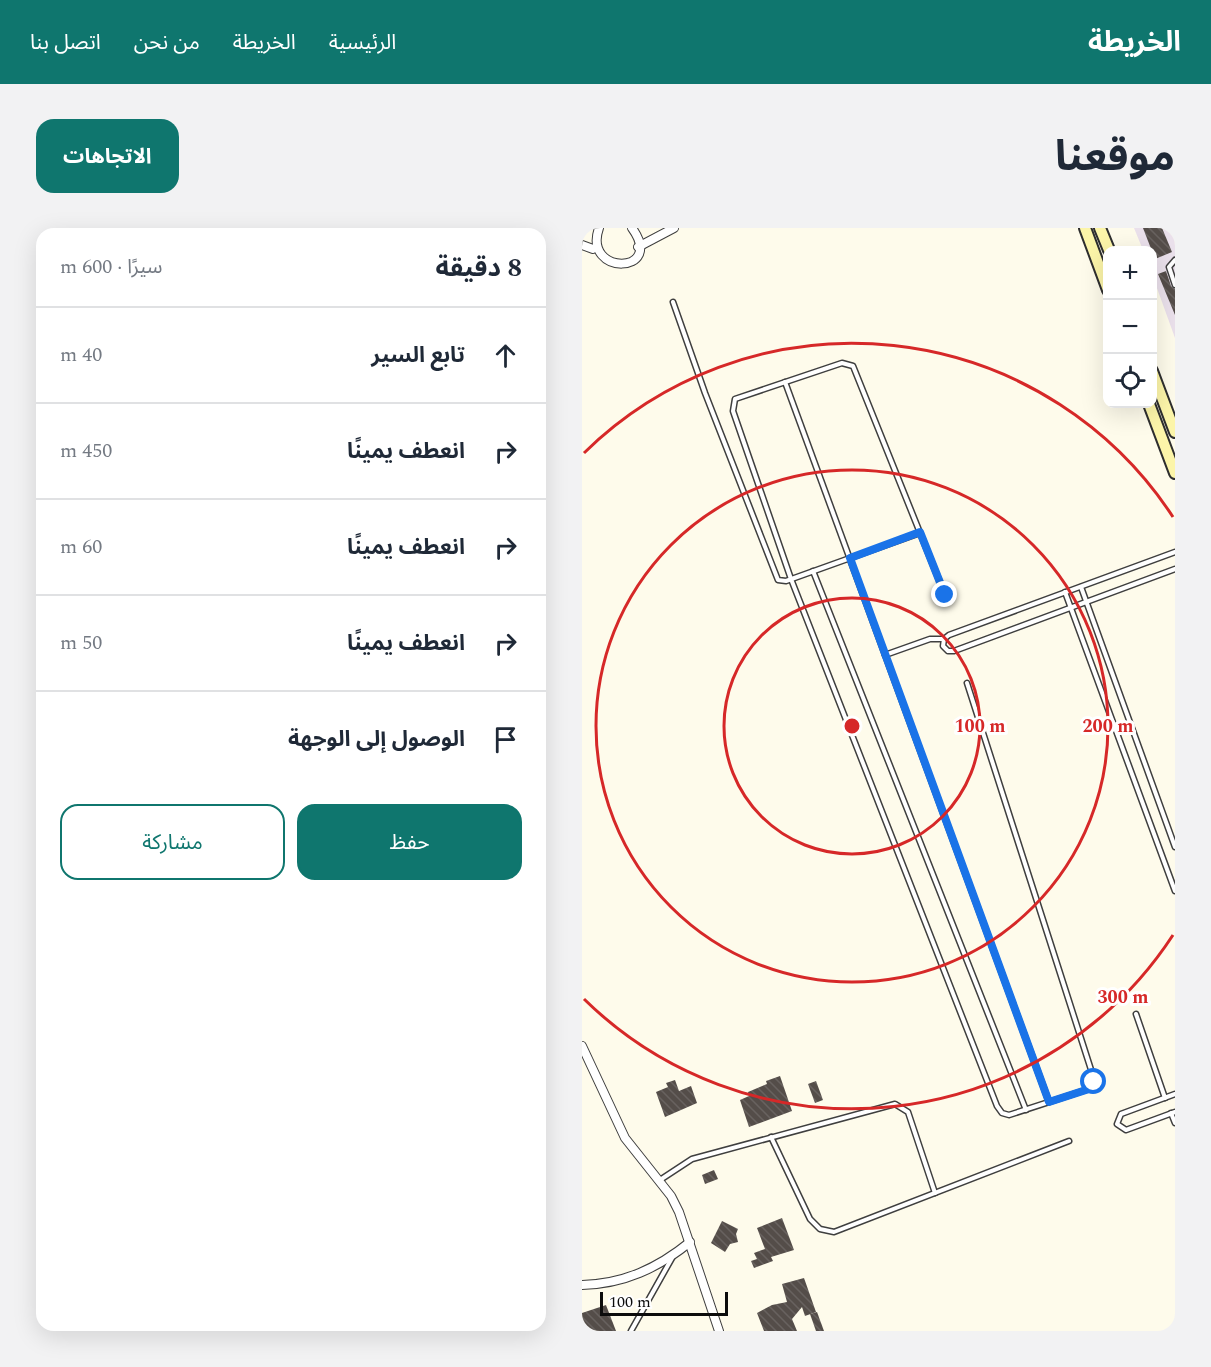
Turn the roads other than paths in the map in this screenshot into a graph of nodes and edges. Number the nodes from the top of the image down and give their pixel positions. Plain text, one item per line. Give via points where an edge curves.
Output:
1 (598, 228) edge
2 (633, 228) edge
3 (674, 228) edge
4 (1084, 228) edge
5 (1100, 228) edge
6 (582, 245) edge
7 (1107, 246) edge
8 (638, 247) junction
9 (593, 249) junction
10 (1175, 260) edge
11 (1103, 279) edge
12 (1175, 285) edge
13 (673, 302) dead end
14 (785, 381) junction
15 (1157, 383) edge
16 (1151, 408) edge
17 (1175, 432) edge
18 (1175, 473) edge
19 (920, 532) junction
20 (1175, 552) edge
21 (850, 558) junction
22 (1175, 569) edge
23 (813, 571) junction
24 (791, 579) junction
25 (1081, 587) junction
26 (1065, 592) junction
27 (945, 595) dead end
28 (1086, 602) junction
29 (1071, 607) junction
30 (944, 639) junction
31 (885, 655) junction
32 (967, 683) dead end
33 (1175, 847) edge
34 (1175, 891) edge
35 (1136, 1014) dead end
36 (582, 1046) edge
37 (1175, 1094) edge
38 (1164, 1098) junction
39 (1049, 1102) junction
40 (1026, 1110) junction
41 (1173, 1112) edge
42 (1175, 1124) edge
43 (771, 1137) junction
44 (1070, 1141) dead end
45 (660, 1180) junction
46 (935, 1193) junction
47 (690, 1242) junction
48 (674, 1255) junction
49 (582, 1285) edge
50 (631, 1331) edge
51 (719, 1331) edge

1 - 9 street
2 - 8 street
3 - 8 street
4 - 11 street
5 - 7 street
6 - 9 street
8 - 9 street via 630,260 616,266 602,261
10 - 12 lane via 1169,267
13 - 24 lane via 774,575 780,581
14 - 19 lane via 842,363 853,366
14 - 21 lane
14 - 24 lane via 739,397 732,407
15 - 17 street
16 - 18 street
19 - 21 lane
19 - 27 lane
20 - 25 lane
21 - 23 lane
21 - 31 lane
22 - 28 lane
23 - 24 lane
23 - 40 lane
24 - 40 lane via 997,1106 1009,1115
25 - 26 lane
25 - 28 lane
26 - 29 lane
26 - 30 lane
28 - 29 lane
28 - 33 lane
29 - 30 lane via 954,651 945,649
29 - 34 lane
30 - 31 lane via 930,639
31 - 39 lane
32 - 39 lane via 1094,1079 1089,1089
35 - 38 lane
36 - 45 street via 625,1138
37 - 38 lane
38 - 41 lane via 1121,1114 1117,1124 1126,1130
39 - 40 lane
41 - 42 lane
43 - 45 lane via 692,1159
43 - 46 lane via 810,1219 827,1232 841,1231
43 - 46 lane via 900,1105 910,1117
44 - 46 lane
45 - 47 street via 680,1212
47 - 48 street
47 - 51 street
48 - 49 street via 626,1279
48 - 50 lane

